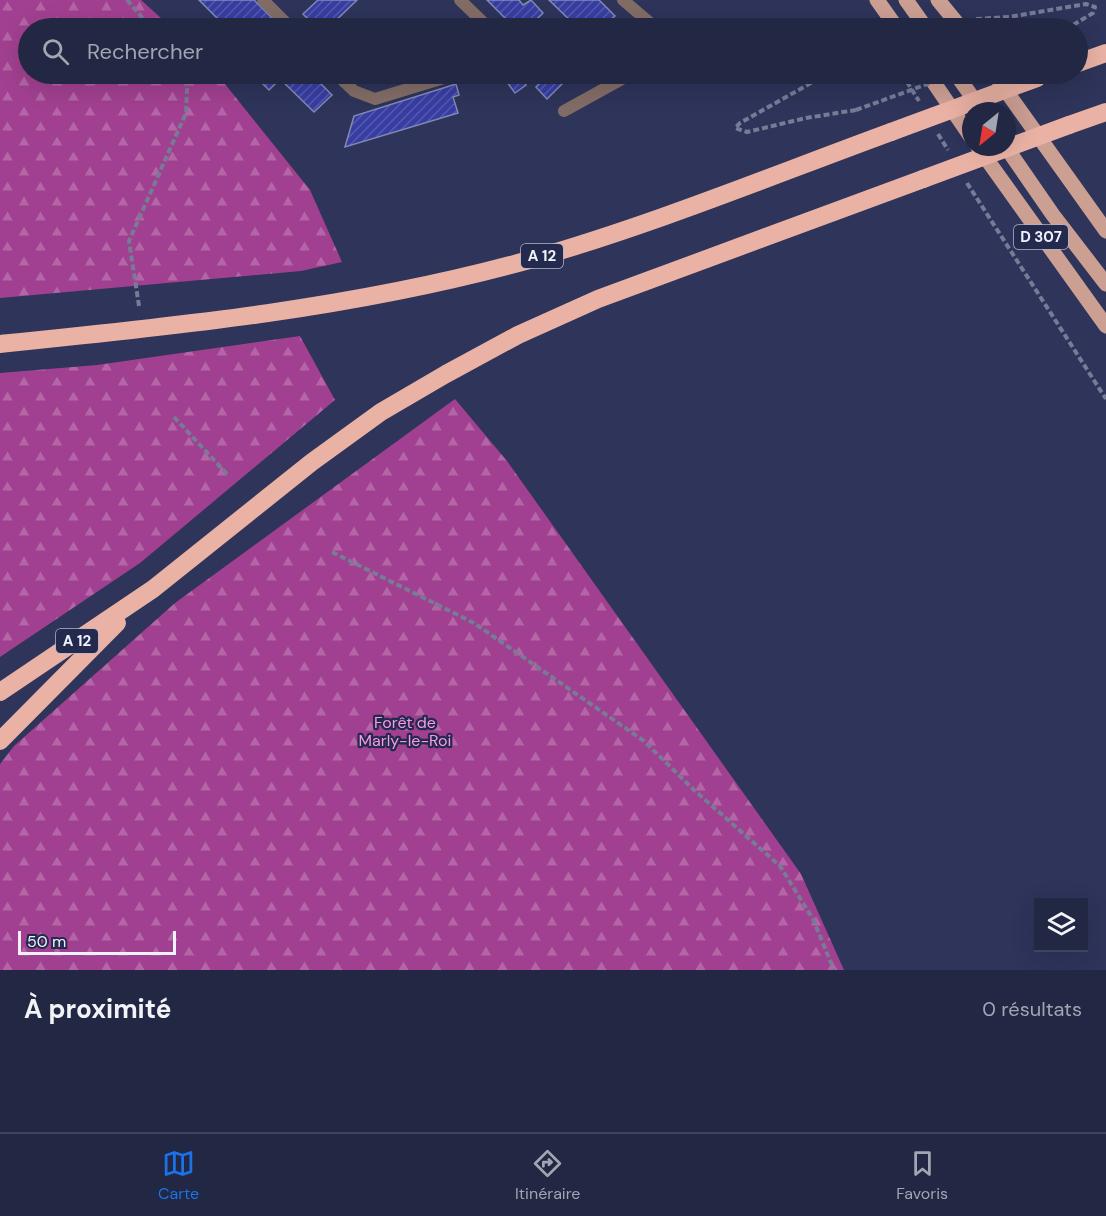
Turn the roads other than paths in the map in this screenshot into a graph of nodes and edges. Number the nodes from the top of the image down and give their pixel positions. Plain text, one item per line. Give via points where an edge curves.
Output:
1 (262, 0) edge
2 (460, 0) edge
3 (623, 0) edge
4 (877, 0) edge
5 (906, 0) edge
6 (938, 0) edge
7 (281, 18) edge
8 (479, 18) edge
9 (644, 18) edge
10 (890, 18) edge
11 (919, 18) edge
12 (953, 18) edge
13 (1106, 53) edge
14 (1088, 59) edge
15 (346, 84) edge
16 (424, 84) edge
17 (613, 84) edge
18 (935, 84) edge
19 (963, 84) edge
20 (1001, 84) edge
21 (1021, 84) edge
22 (976, 102) edge
23 (564, 111) dead end
24 (1106, 112) edge
25 (962, 123) edge
26 (984, 156) edge
27 (1012, 156) edge
28 (1106, 231) edge
29 (1106, 284) edge
30 (1106, 326) edge
31 (0, 344) edge
32 (153, 589) junction
33 (0, 692) edge
34 (0, 741) edge

1 - 7 lane
2 - 8 lane
3 - 9 lane
4 - 10 main road
5 - 11 main road
6 - 12 main road
13 - 14 highway
15 - 16 lane via 354,92 375,99
17 - 23 lane
18 - 25 main road
19 - 22 main road
20 - 28 main road
21 - 31 highway, A 12, bridge via 608,236 527,260 284,311
24 - 32 highway, A 12, bridge via 631,286 518,335 381,412
26 - 30 main road, D 307
27 - 29 main road, D 307
32 - 33 highway, A 12
32 - 34 highway

